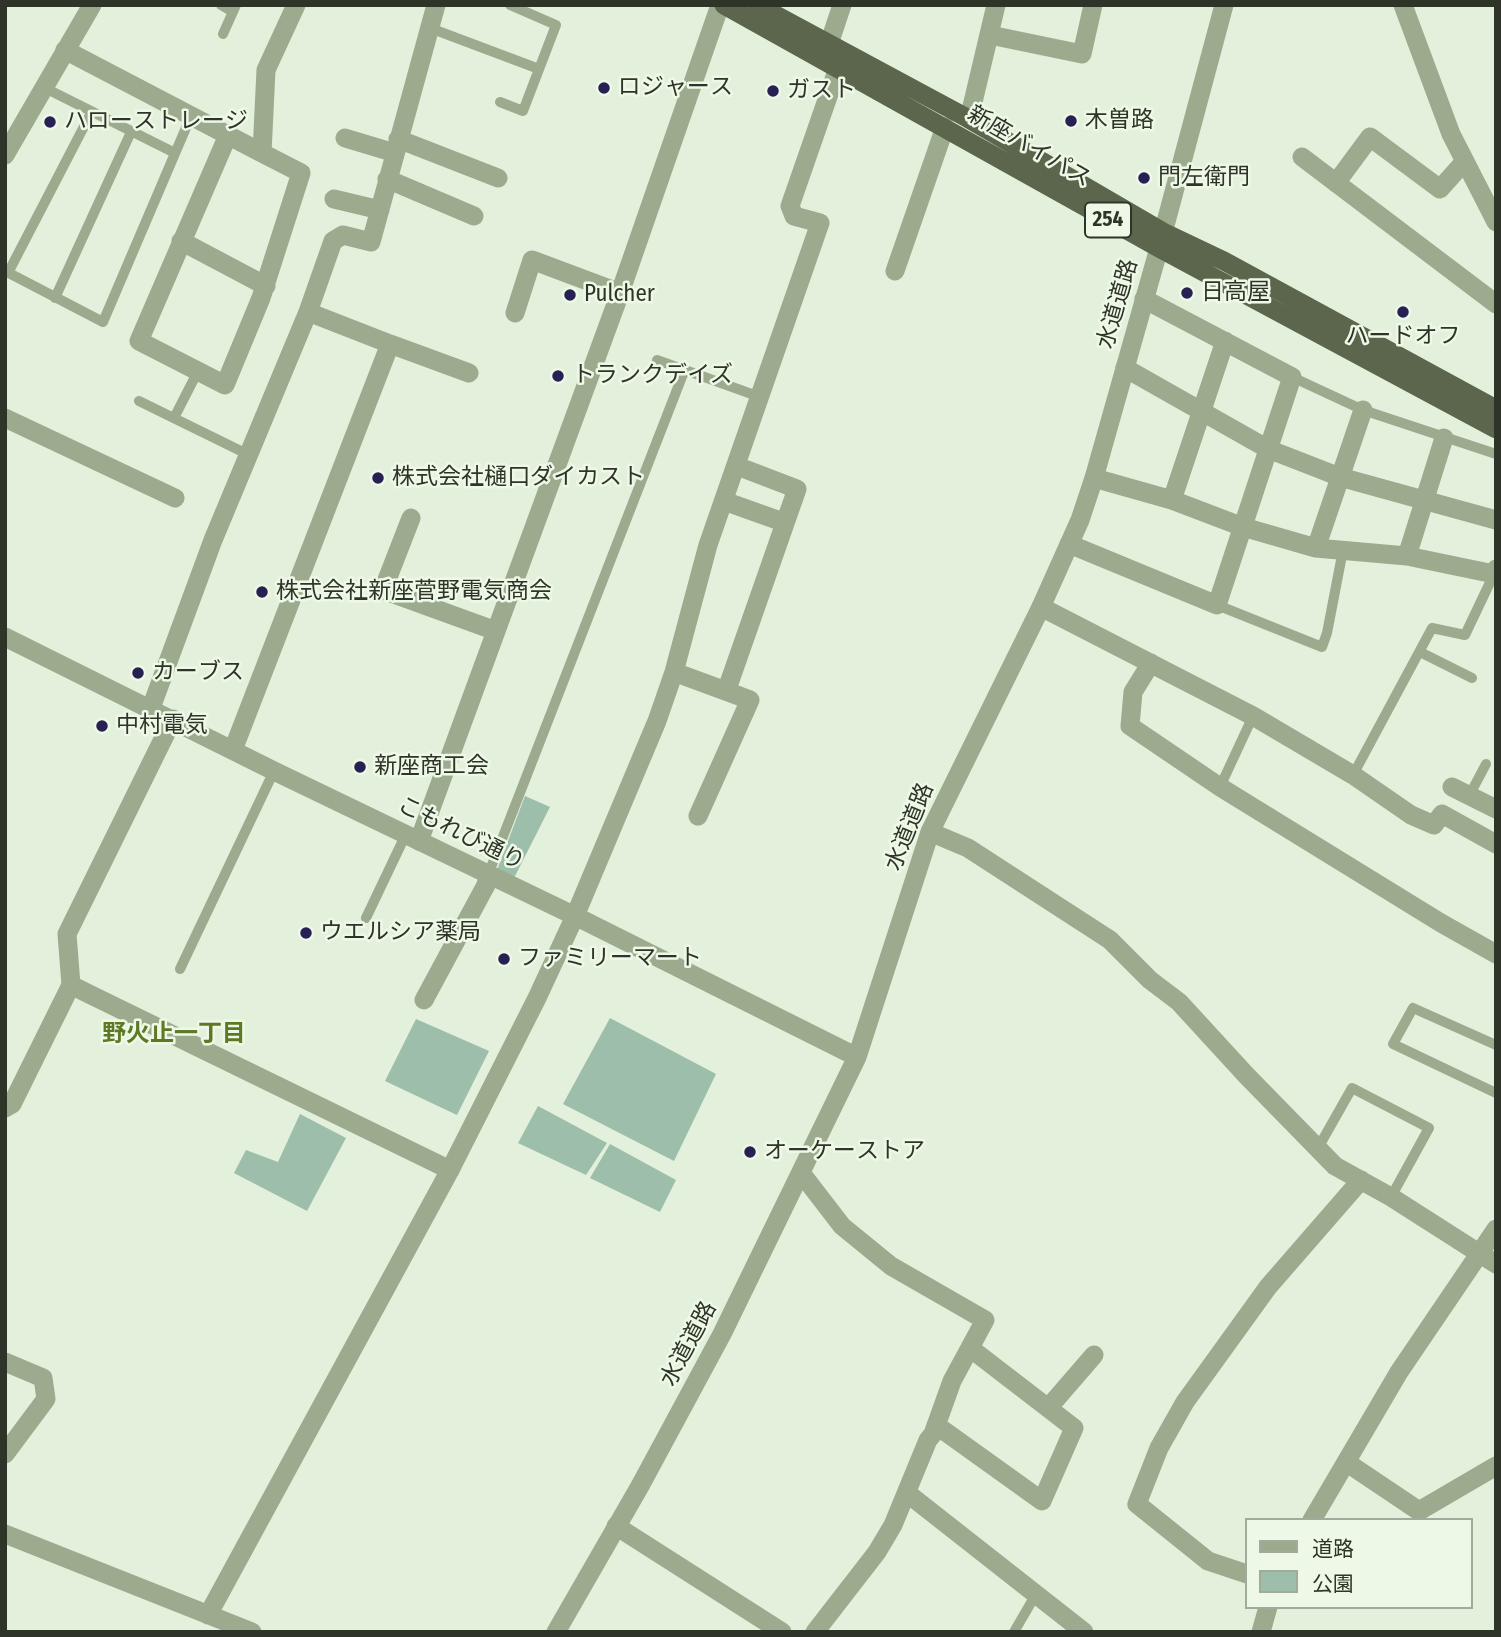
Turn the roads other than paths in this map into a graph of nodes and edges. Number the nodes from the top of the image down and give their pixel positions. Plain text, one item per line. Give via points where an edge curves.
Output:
1 (92, 5) edge
2 (221, 5) edge
3 (296, 5) edge
4 (436, 5) edge
5 (510, 5) edge
6 (722, 5) edge
7 (757, 5) edge
8 (842, 5) edge
9 (996, 5) edge
10 (1093, 5) edge
11 (1224, 5) edge
12 (1403, 5) edge
13 (234, 8) edge
14 (430, 28) junction
15 (223, 34) dead end
16 (990, 35) junction
17 (829, 44) junction
18 (65, 50) junction
19 (838, 68) junction
20 (539, 69) junction
21 (43, 87) junction
22 (500, 102) dead end
23 (91, 113) junction
24 (191, 116) junction
25 (969, 120) junction
26 (945, 127) junction
27 (131, 132) junction
28 (228, 135) junction
29 (345, 138) dead end
30 (396, 146) junction
31 (175, 153) junction
32 (262, 153) junction
33 (5, 155) edge
34 (1302, 157) dead end
35 (1465, 161) junction
36 (498, 178) dead end
37 (387, 179) junction
38 (1336, 183) junction
39 (334, 199) dead end
40 (380, 210) junction
41 (474, 216) dead end
42 (1496, 222) edge
43 (1161, 240) junction
44 (181, 242) junction
45 (895, 271) dead end
46 (7, 272) edge
47 (266, 286) junction
48 (620, 293) junction
49 (55, 298) junction
50 (1144, 299) junction
51 (1496, 304) edge
52 (308, 312) junction
53 (515, 313) dead end
54 (1224, 341) junction
55 (390, 344) junction
56 (657, 360) dead end
57 (1125, 368) junction
58 (685, 369) junction
59 (198, 371) junction
60 (469, 373) dead end
61 (1292, 377) junction
62 (761, 397) junction
63 (139, 401) dead end
64 (1496, 409) edge
65 (1363, 410) junction
66 (1202, 411) junction
67 (5, 418) edge
68 (174, 418) junction
69 (1496, 429) edge
70 (1444, 438) junction
71 (1268, 449) junction
72 (1496, 454) edge
73 (249, 455) junction
74 (737, 466) junction
75 (1340, 477) junction
76 (1094, 478) junction
77 (175, 498) dead end
78 (1172, 500) junction
79 (724, 501) junction
80 (1424, 502) junction
81 (411, 518) dead end
82 (1496, 520) edge
83 (783, 522) junction
84 (1243, 527) junction
85 (1069, 544) junction
86 (1316, 548) junction
87 (1343, 550) junction
88 (1406, 556) junction
89 (1493, 579) edge
90 (1217, 605) junction
91 (1041, 607) junction
92 (496, 631) junction
93 (5, 637) edge
94 (1420, 652) junction
95 (1151, 663) junction
96 (674, 671) junction
97 (1472, 678) dead end
98 (727, 690) junction
99 (151, 708) junction
100 (1253, 716) junction
101 (173, 719) junction
102 (233, 750) junction
103 (1486, 764) dead end
104 (274, 771) junction
105 (1353, 775) junction
106 (1220, 787) junction
107 (1460, 791) joint
108 (1496, 809) edge
109 (698, 816) dead end
110 (930, 832) junction
111 (413, 837) junction
112 (1496, 844) edge
113 (488, 875) junction
114 (575, 916) junction
115 (366, 918) dead end
116 (1496, 954) edge
117 (180, 969) dead end
118 (71, 985) junction
119 (424, 1000) dead end
120 (1496, 1045) edge
121 (857, 1057) junction
122 (1496, 1093) edge
123 (5, 1108) edge
124 (1317, 1149) junction
125 (450, 1170) junction
126 (802, 1174) junction
127 (1361, 1180) junction
128 (1391, 1197) junction
129 (1496, 1229) edge
130 (1489, 1258) edge
131 (970, 1348) junction
132 (1094, 1356) dead end
133 (5, 1362) edge
134 (1049, 1407) junction
135 (936, 1425) junction
136 (5, 1454) edge
137 (1346, 1462) junction
138 (1496, 1466) edge
139 (908, 1493) junction
140 (1424, 1515) edge
141 (1313, 1518) edge
142 (616, 1526) junction
143 (5, 1534) edge
144 (1246, 1574) edge
145 (1036, 1594) junction
146 (1267, 1609) edge
147 (208, 1615) junction
148 (252, 1632) edge
149 (556, 1632) edge
150 (782, 1632) edge
151 (815, 1632) edge
152 (1014, 1632) edge
153 (1084, 1632) edge
154 (1261, 1632) edge

1 - 18 street
2 - 13 lane
3 - 32 street via 266,70
4 - 14 street
5 - 20 lane via 556,25
6 - 19 highway, 新座バイパス / 254
6 - 48 street
7 - 17 highway, 新座バイパス / 254
8 - 17 street
9 - 16 street
10 - 16 street via 1082,54
11 - 43 street, 水道道路
12 - 35 street
13 - 15 lane
14 - 20 lane
14 - 30 street
16 - 25 street
17 - 25 highway, 新座バイパス / 254
18 - 21 street
18 - 24 street
19 - 26 highway, 新座バイパス / 254
19 - 62 street via 790,206 794,216 820,223
20 - 22 lane via 523,111
21 - 23 lane
21 - 33 street
23 - 27 lane
23 - 46 lane
24 - 28 street
24 - 31 lane
25 - 43 highway, 新座バイパス / 254
26 - 43 highway, 新座バイパス / 254
26 - 45 street
27 - 31 lane
27 - 49 lane
28 - 32 street
28 - 44 street
29 - 30 street
30 - 36 street
30 - 37 street
31 - 49 lane via 103,321
32 - 47 street via 301,173
34 - 38 street
35 - 38 street via 1440,189 1370,137
35 - 42 street
37 - 40 street
37 - 41 street
38 - 51 street
39 - 40 street
40 - 52 street via 371,242 343,235 333,241
43 - 50 street, 水道道路
43 - 64 highway, 新座バイパス / 254 via 1224,261
43 - 69 highway, 新座バイパス / 254
44 - 47 street
44 - 59 street via 139,341
46 - 49 lane
47 - 59 street via 225,385
48 - 53 street via 532,260
48 - 92 street
50 - 54 street
50 - 57 street, 水道道路
52 - 55 street
52 - 73 street
54 - 61 street
54 - 66 street
55 - 60 street
55 - 102 street
56 - 58 lane
57 - 66 street
57 - 76 street, 水道道路
58 - 62 lane
58 - 113 lane
59 - 68 lane
61 - 65 lane
61 - 71 street
62 - 74 street
63 - 68 lane
65 - 70 lane
65 - 75 street
66 - 71 street
66 - 78 street
67 - 77 street
68 - 73 lane
70 - 72 lane
70 - 80 street
71 - 75 street
71 - 84 street
73 - 99 street
74 - 79 street
74 - 83 street via 797,489
75 - 80 street
75 - 86 street
76 - 78 street
76 - 85 street, 水道道路
78 - 84 street
79 - 83 street
79 - 96 street
80 - 82 street
80 - 88 street
81 - 92 street via 383,590
83 - 98 street
84 - 86 street
84 - 90 street
85 - 90 street
85 - 91 street, 水道道路
86 - 87 street
87 - 88 street
87 - 90 lane via 1322,647
88 - 89 street
89 - 94 lane via 1465,635 1432,628
91 - 95 street
91 - 110 street, 水道道路
92 - 111 street
93 - 99 street, こもれび通り
94 - 97 lane
94 - 105 lane
95 - 100 street
95 - 106 street via 1133,692 1130,726
96 - 98 street
96 - 114 street
98 - 109 street via 750,700
99 - 101 street, こもれび通り
100 - 105 street
100 - 106 lane
101 - 102 street, こもれび通り
101 - 118 street via 67,934
102 - 104 street, こもれび通り
103 - 107 lane
104 - 111 street, こもれび通り
104 - 117 lane
105 - 112 street via 1411,815 1434,825 1442,814
106 - 116 street
107 - 108 street
110 - 121 street, 水道道路
110 - 124 street via 968,848 1110,940 1179,1002
111 - 113 street, こもれび通り
111 - 115 lane
113 - 114 street, こもれび通り
113 - 119 street
114 - 121 street, こもれび通り
114 - 125 street
118 - 123 street via 12,1104
118 - 125 street
120 - 122 lane via 1413,1008 1393,1044
121 - 126 street, 水道道路
124 - 127 street via 1335,1166
124 - 128 lane via 1352,1088 1429,1128
125 - 147 street
126 - 131 street via 842,1226 891,1266 985,1320
126 - 142 street, 水道道路 via 722,1334
127 - 128 street
127 - 144 street via 1268,1287 1185,1402 1159,1448 1137,1504 1208,1561
128 - 130 street
129 - 130 street
130 - 137 street via 1399,1372
131 - 134 street
131 - 135 street
132 - 134 street
133 - 136 street via 43,1378 46,1399
134 - 135 street via 1074,1428 1042,1501
135 - 139 street
137 - 140 street
137 - 141 street
138 - 140 street
139 - 145 street
139 - 151 street via 877,1552
142 - 149 street, 水道道路
142 - 150 street
143 - 147 street
145 - 152 lane
145 - 153 street
146 - 154 street
147 - 148 street

